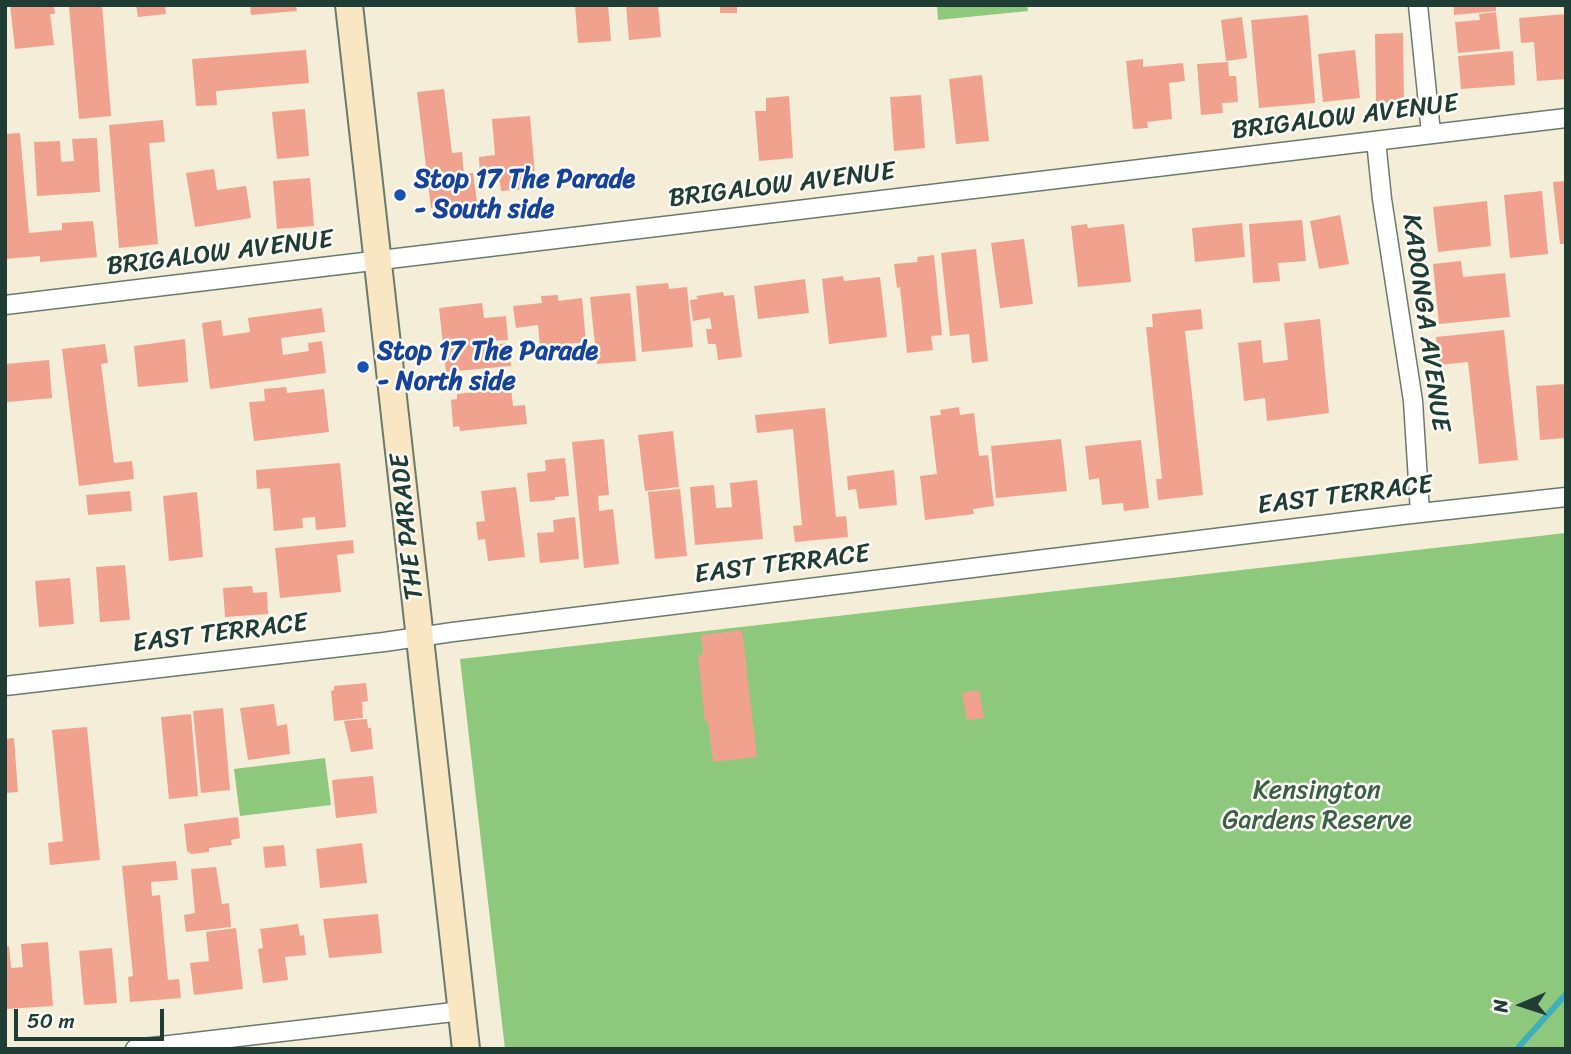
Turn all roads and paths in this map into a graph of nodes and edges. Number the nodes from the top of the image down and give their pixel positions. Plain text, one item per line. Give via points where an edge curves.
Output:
1 (349, 5) edge
2 (1418, 5) edge
3 (1566, 118) edge
4 (1431, 133) junction
5 (1376, 141) junction
6 (378, 261) junction
7 (5, 305) edge
8 (1566, 497) edge
9 (1420, 513) junction
10 (420, 637) junction
11 (5, 685) edge
12 (462, 1011) junction
13 (135, 1049) edge
14 (466, 1049) edge

1 - 6 main road, THE PARADE
2 - 4 street
3 - 4 street, BRIGALOW AVENUE
4 - 5 street, BRIGALOW AVENUE
5 - 6 street, BRIGALOW AVENUE
5 - 9 street, KADONGA AVENUE via 1413,401
6 - 7 street, BRIGALOW AVENUE
6 - 10 main road, THE PARADE
8 - 9 street, EAST TERRACE
9 - 10 street, EAST TERRACE
10 - 11 street, EAST TERRACE
10 - 12 main road, THE PARADE
12 - 13 street
12 - 14 main road, THE PARADE

